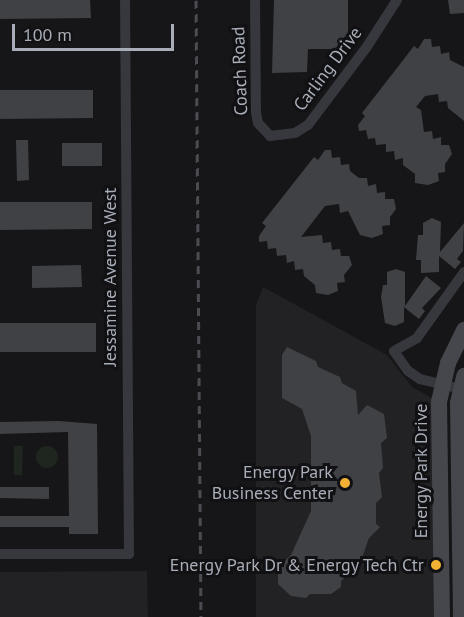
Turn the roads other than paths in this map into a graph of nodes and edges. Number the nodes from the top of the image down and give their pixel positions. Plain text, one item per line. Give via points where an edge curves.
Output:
1 (125, 0) edge
2 (255, 0) edge
3 (397, 0) edge
4 (270, 136) joint
5 (464, 272) edge
6 (464, 330) edge
7 (462, 383) edge
8 (441, 386) junction
9 (0, 554) edge
10 (442, 617) edge
11 (461, 617) edge

1 - 9 street, Jessamine Avenue West via 129,554
2 - 4 street, Coach Road via 256,112 258,123
3 - 4 street, Carling Drive via 308,125 295,133
5 - 8 street via 417,338 394,351 408,371
6 - 8 street, Energy Park Drive via 455,344
7 - 8 street
7 - 11 street, Energy Park Drive
8 - 10 street, Energy Park Drive via 438,428

